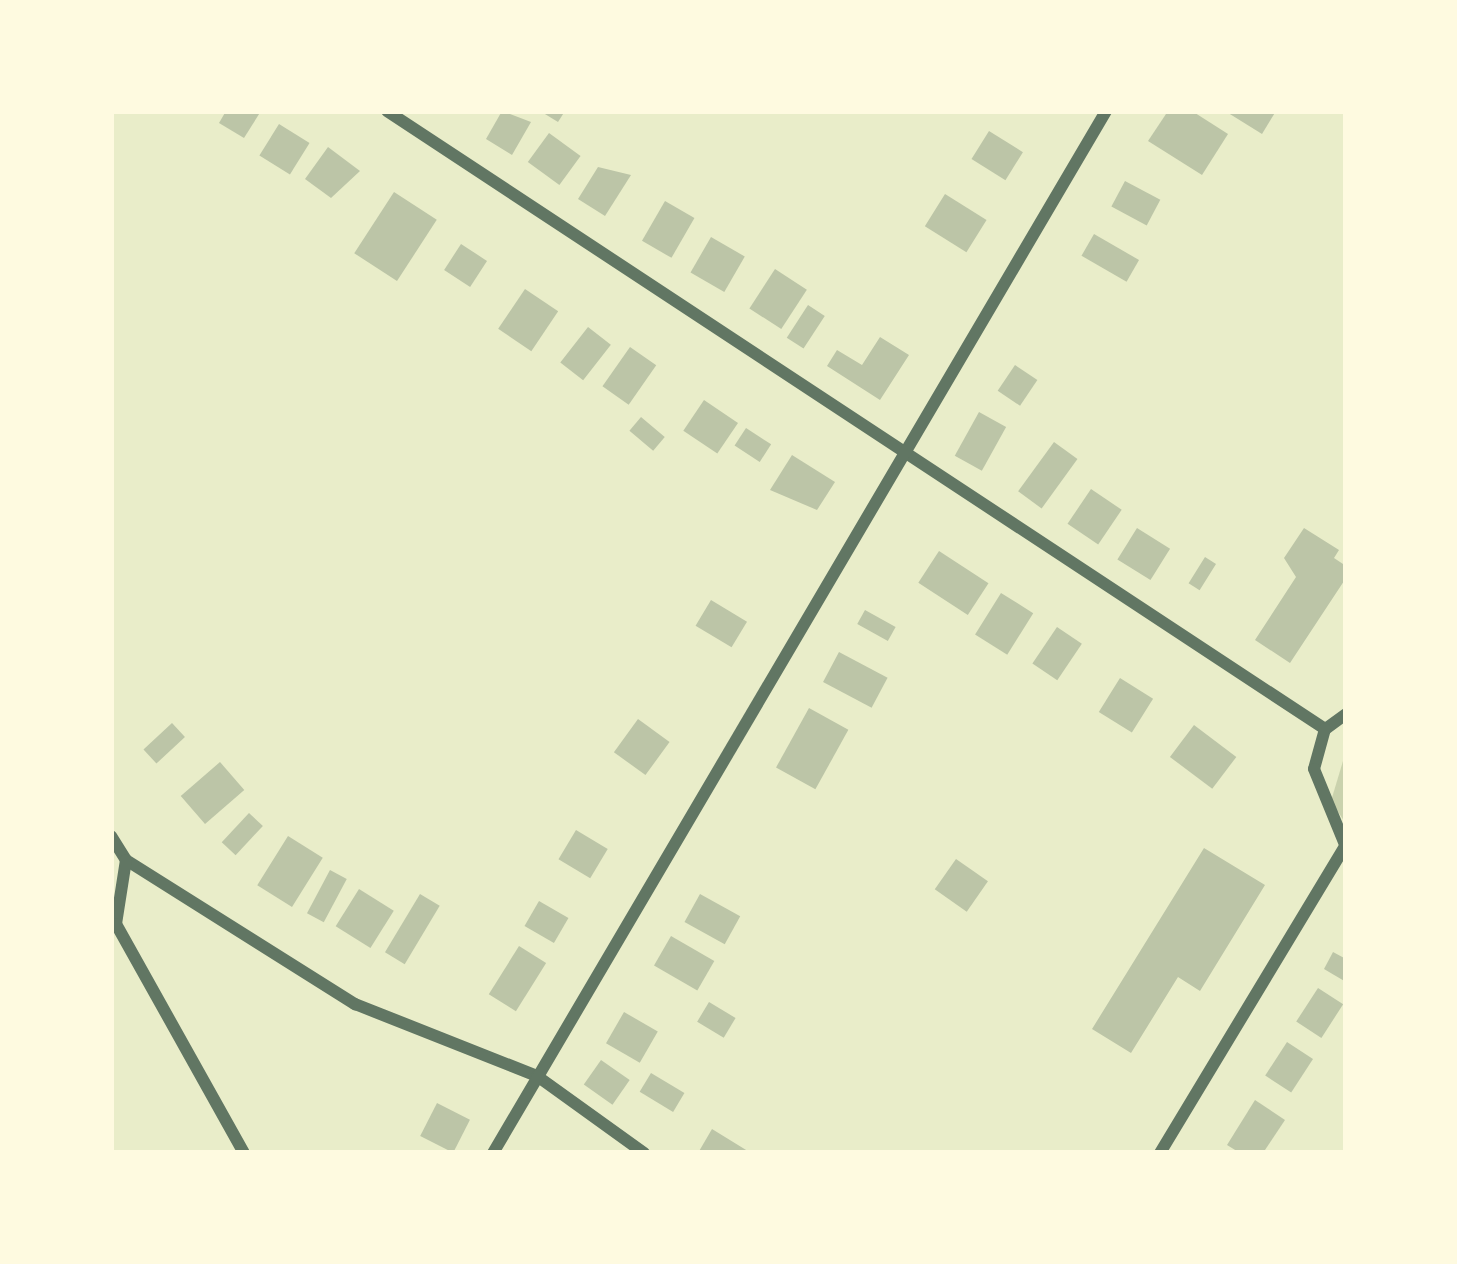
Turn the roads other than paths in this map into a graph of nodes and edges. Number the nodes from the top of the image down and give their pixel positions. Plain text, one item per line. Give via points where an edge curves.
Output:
1 (387, 111) edge
2 (1106, 111) edge
3 (905, 450) junction
4 (1346, 714) edge
5 (1325, 729) junction
6 (111, 836) edge
7 (1345, 846) edge
8 (126, 860) junction
9 (537, 1076) junction
10 (244, 1153) edge
11 (493, 1153) edge
12 (644, 1153) edge
13 (1160, 1153) edge

1 - 3 street
2 - 3 street
3 - 5 street
3 - 9 street
4 - 5 street
5 - 7 street via 1314,770
6 - 8 street
7 - 13 street
8 - 9 street via 355,1004
8 - 10 street via 116,924
9 - 11 street
9 - 12 street

